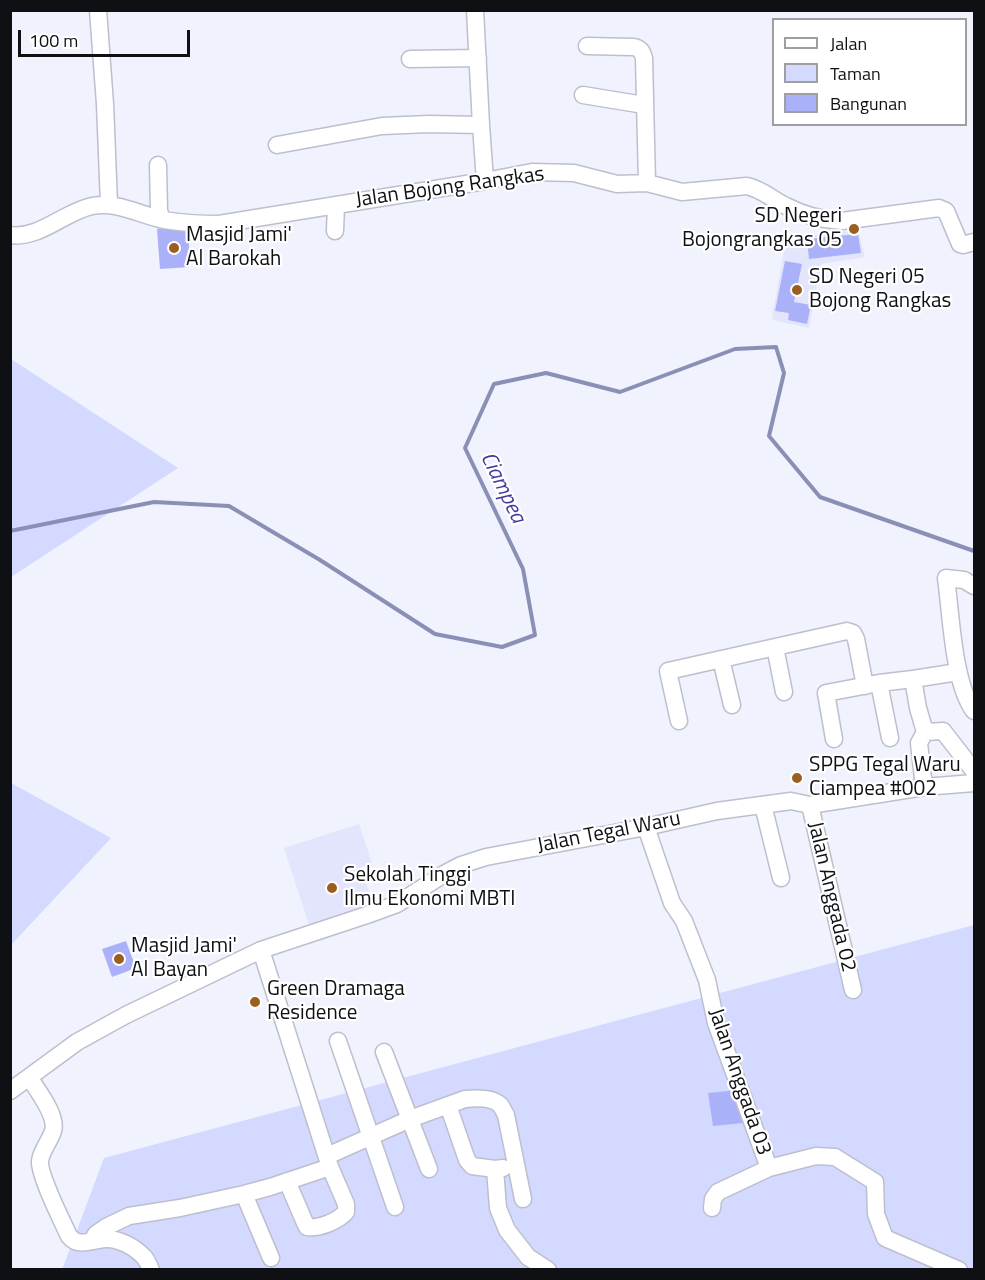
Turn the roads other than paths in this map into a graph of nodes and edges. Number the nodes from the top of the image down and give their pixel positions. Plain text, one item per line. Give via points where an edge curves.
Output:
1 (98, 10) edge
2 (476, 10) edge
3 (587, 46) dead end
4 (478, 58) junction
5 (410, 59) dead end
6 (583, 95) dead end
7 (644, 105) junction
8 (481, 125) junction
9 (277, 145) dead end
10 (158, 165) dead end
11 (485, 181) junction
12 (646, 183) junction
13 (109, 204) junction
14 (336, 205) junction
15 (162, 219) junction
16 (334, 231) dead end
17 (10, 235) edge
18 (975, 242) edge
19 (975, 586) edge
20 (775, 647) junction
21 (721, 659) junction
22 (958, 672) junction
23 (913, 679) junction
24 (872, 685) junction
25 (784, 692) dead end
26 (732, 705) dead end
27 (975, 711) edge
28 (679, 721) dead end
29 (924, 732) junction
30 (890, 738) dead end
31 (834, 739) dead end
32 (975, 771) edge
33 (975, 783) edge
34 (924, 787) junction
35 (763, 805) junction
36 (810, 805) junction
37 (646, 826) junction
38 (781, 878) dead end
39 (261, 950) junction
40 (853, 990) dead end
41 (338, 1041) dead end
42 (384, 1052) dead end
43 (29, 1077) junction
44 (10, 1091) edge
45 (448, 1105) junction
46 (410, 1119) junction
47 (370, 1138) junction
48 (329, 1162) junction
49 (516, 1166) junction
50 (769, 1168) junction
51 (429, 1169) dead end
52 (495, 1169) junction
53 (287, 1181) junction
54 (244, 1194) junction
55 (523, 1199) dead end
56 (395, 1207) dead end
57 (712, 1208) dead end
58 (92, 1241) junction
59 (271, 1258) dead end
60 (151, 1269) edge
61 (548, 1269) edge
62 (959, 1269) edge

1 - 13 street
2 - 4 street
3 - 7 street via 633,46 642,51
4 - 5 street
4 - 8 street
6 - 7 street
7 - 12 street
8 - 9 street via 382,126
8 - 11 street
10 - 15 street
11 - 12 street, Jalan Bojong Rangkas via 532,172 574,173 617,184
11 - 14 street, Jalan Bojong Rangkas
12 - 18 street, Jalan Bojong Rangkas via 682,192 747,186 807,215 842,221 939,208 946,211 960,244
13 - 15 street, Jalan Bojong Rangkas
13 - 17 street, Jalan Bojong Rangkas via 75,212 33,233
14 - 15 street, Jalan Bojong Rangkas via 219,224
14 - 16 street
19 - 22 street via 946,578
20 - 21 street
20 - 24 street via 847,631 853,633
20 - 25 street
21 - 26 street
21 - 28 street via 668,671
22 - 23 street
22 - 27 street
23 - 24 street
23 - 29 street
24 - 30 street
24 - 31 street via 826,693
29 - 32 street via 943,731
29 - 34 street via 919,743
33 - 34 street, Jalan Tegal Waru
34 - 36 street, Jalan Tegal Waru
35 - 36 street, Jalan Tegal Waru via 791,801
35 - 37 street, Jalan Tegal Waru via 717,810
35 - 38 street
36 - 40 street, Jalan Anggada 02
37 - 39 street, Jalan Tegal Waru via 461,865 391,906
37 - 50 street, Jalan Anggada 03 via 672,903 684,921 707,980 716,1023
39 - 43 street, Jalan Tegal Waru via 103,1027
39 - 48 street
41 - 47 street
42 - 46 street
43 - 44 street, Jalan Tegal Waru
43 - 58 street via 54,1121 40,1161 44,1180 72,1241
45 - 46 street
45 - 49 street via 474,1098 498,1103 506,1116
45 - 52 street via 467,1160 472,1166
46 - 47 street
46 - 51 street
47 - 48 street
47 - 56 street
48 - 53 street
48 - 53 street via 346,1204 346,1212 340,1217 307,1227
49 - 52 street
49 - 55 street
50 - 57 street via 718,1192
50 - 62 street, Jalan Anggada 03 via 816,1156 835,1157 875,1182 876,1214 885,1238
52 - 61 street via 498,1208 507,1230 528,1257
53 - 54 street
54 - 58 street via 129,1216 106,1227
54 - 59 street
58 - 60 street via 125,1243 144,1256

